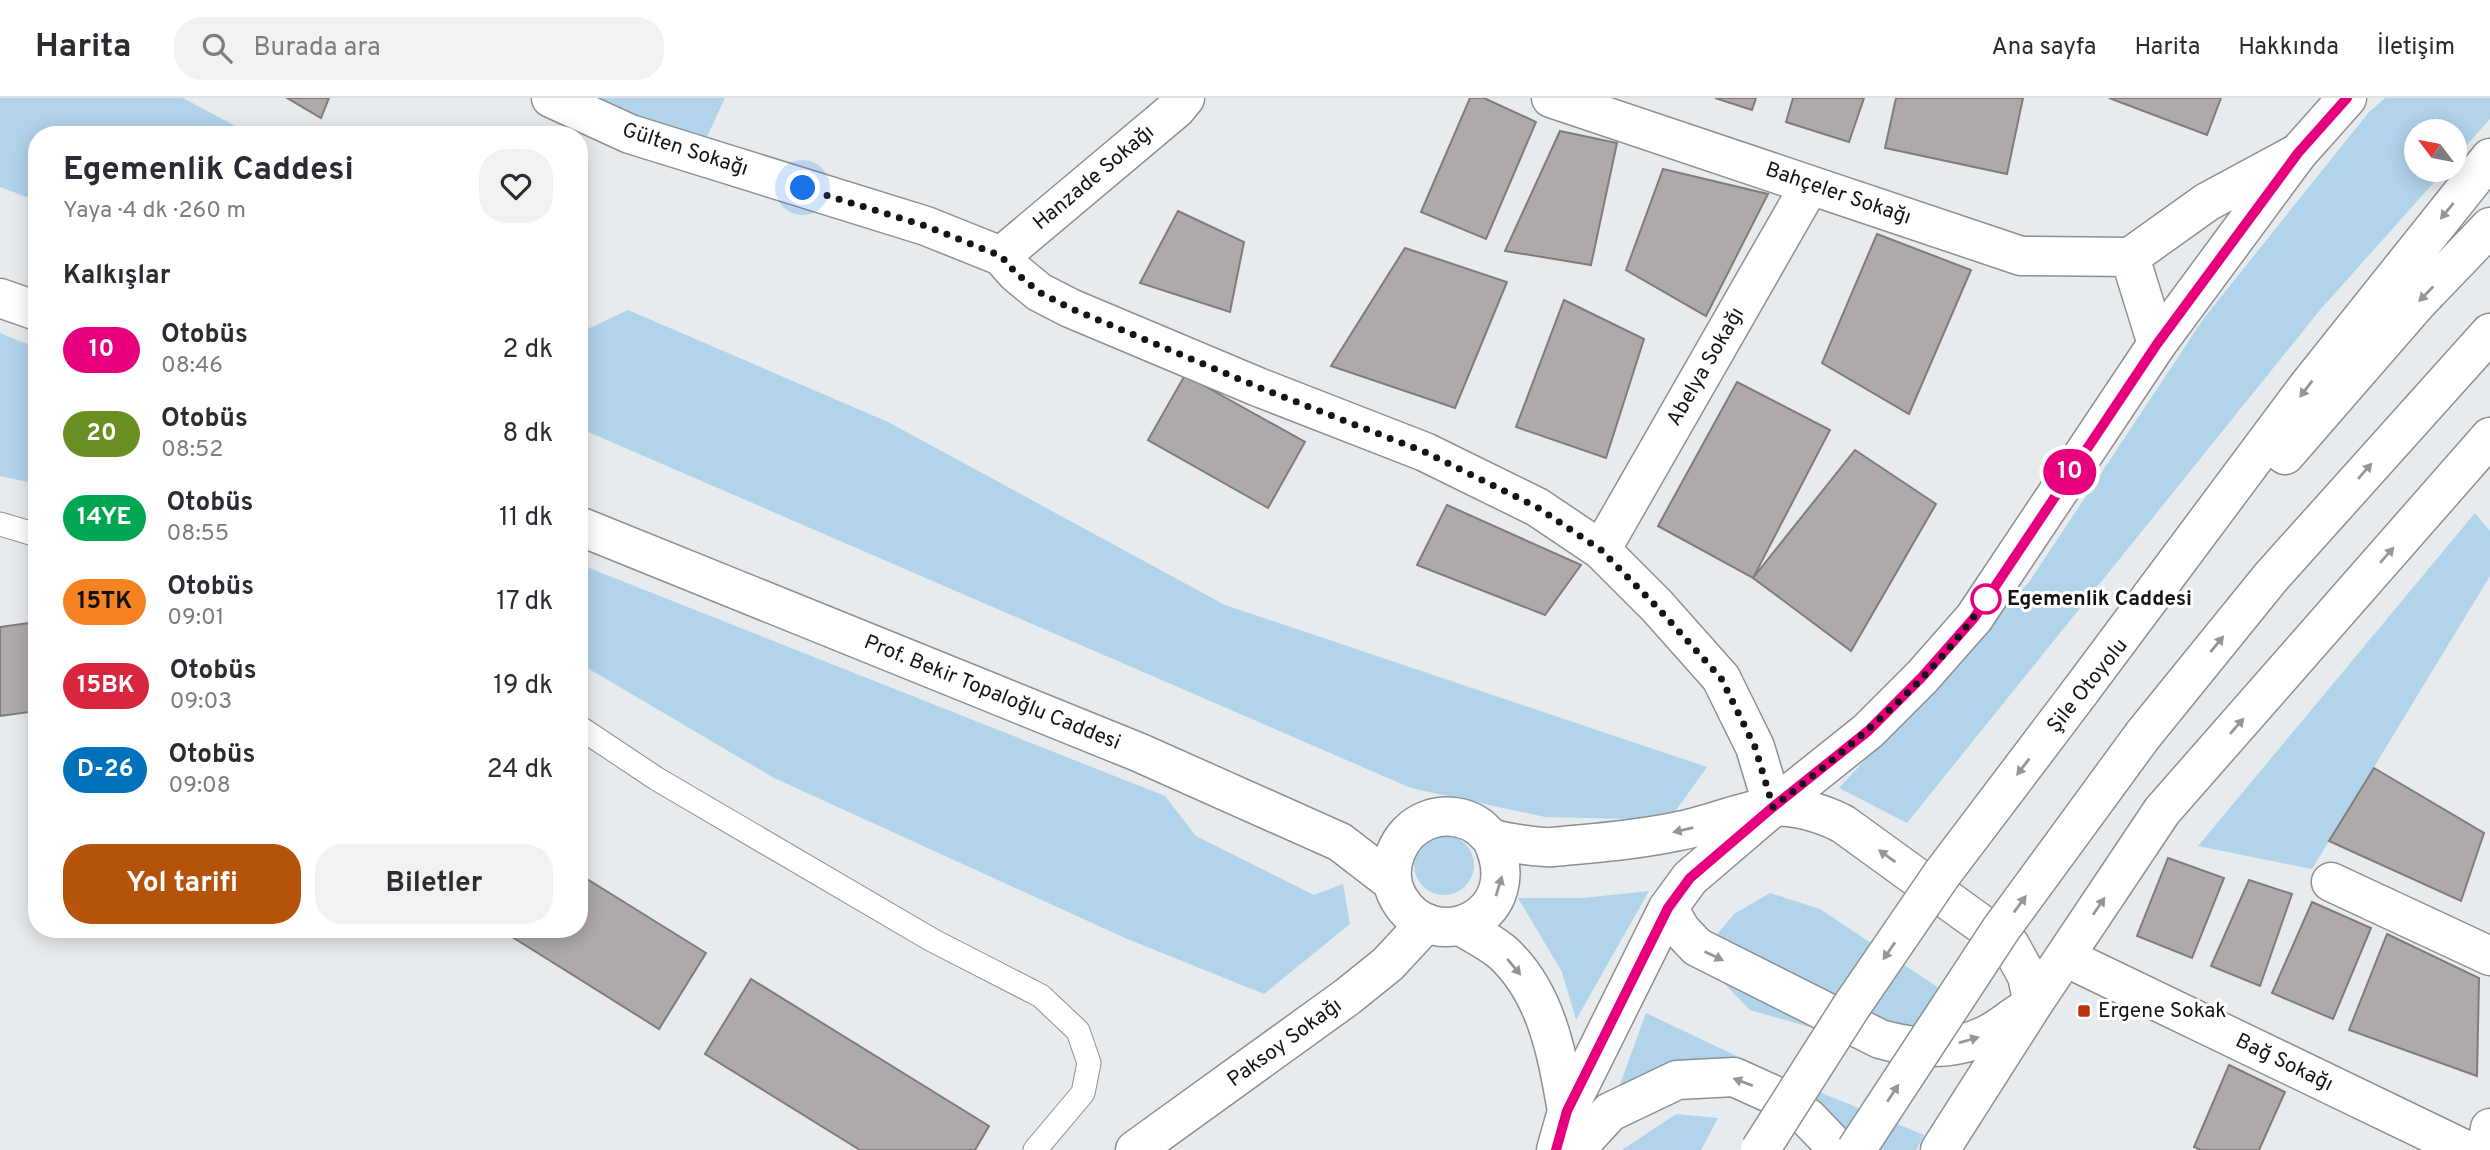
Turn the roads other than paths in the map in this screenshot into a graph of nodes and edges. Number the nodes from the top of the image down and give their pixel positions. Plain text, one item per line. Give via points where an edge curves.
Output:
1 (551, 98) edge
2 (1185, 98) edge
3 (1551, 98) edge
4 (2347, 98) edge
5 (2298, 153) junction
6 (2490, 158) edge
7 (1810, 185) junction
8 (2490, 228) edge
9 (1001, 256) junction
10 (2130, 257) junction
11 (0, 298) edge
12 (28, 308) edge
13 (2490, 333) edge
14 (2157, 344) junction
15 (2490, 437) edge
16 (0, 524) edge
17 (588, 530) edge
18 (28, 532) edge
19 (1601, 550) junction
20 (2079, 693) junction
21 (588, 733) edge
22 (1773, 807) junction
23 (1492, 838) junction
24 (2331, 881) dead end
25 (1392, 882) junction
26 (1668, 908) junction
27 (1443, 924) junction
28 (2490, 956) edge
29 (2065, 957) junction
30 (2033, 1004) junction
31 (1567, 1111) junction
32 (2490, 1128) edge
33 (1035, 1150) edge
34 (1135, 1150) edge
35 (1556, 1150) edge
36 (1575, 1150) edge
37 (1760, 1150) edge
38 (1835, 1150) edge
39 (1856, 1150) edge
40 (1940, 1150) edge
41 (2466, 1150) edge
42 (2487, 1150) edge

1 - 9 main road, Gülten Sokağı via 630,134 926,226
2 - 9 main road, Hanzade Sokağı
3 - 7 main road, Bahçeler Sokağı
4 - 5 main road
5 - 10 main road via 2207,202
5 - 14 main road
6 -> 20 main road via 2308,386
7 - 10 main road, Bahçeler Sokağı via 2021,256
7 - 19 main road, Abelya Sokağı
8 -> 20 main road, Şile Otoyolu via 2417,303
9 - 19 main road, Gülten Sokağı via 1039,292 1070,308 1425,452 1537,507
10 - 14 main road
11 - 12 main road
39 -> 13 main road, bridge via 2001,929 2143,735 2272,577
14 - 22 main road via 1974,618 1868,731
29 -> 15 main road via 2162,811
16 - 18 lane
17 - 25 main road, Prof. Bekir Topaloğlu Caddesi via 1163,764 1340,842
19 - 22 main road, Gülten Sokağı via 1721,678 1755,747
20 -> 37 main road, Şile Otoyolu, bridge via 1934,886
21 - 33 lane via 657,779 920,933 1041,996 1078,1031 1089,1063 1083,1093
22 -> 23 main road via 1678,832 1562,846
22 - 26 main road via 1690,878
30 -> 22 main road via 2026,976 2010,945 1843,824 1822,813
23 - 25 main road via 1460,818 1441,816 1424,822 1398,847
27 -> 23 main road via 1477,918 1491,906 1503,872
24 - 28 main road
25 - 27 main road via 1410,913
26 -> 30 main road via 1697,947 1880,1039 1908,1047 1945,1047 1986,1035
26 - 31 main road
27 -> 31 main road via 1502,953 1534,991 1555,1045
27 - 34 main road, Paksoy Sokağı
29 - 30 main road
29 - 41 main road, Bağ Sokağı
30 - 40 main road
31 - 35 main road
32 - 42 main road
38 -> 36 main road via 1808,1118 1776,1096 1734,1077 1677,1080 1610,1112

